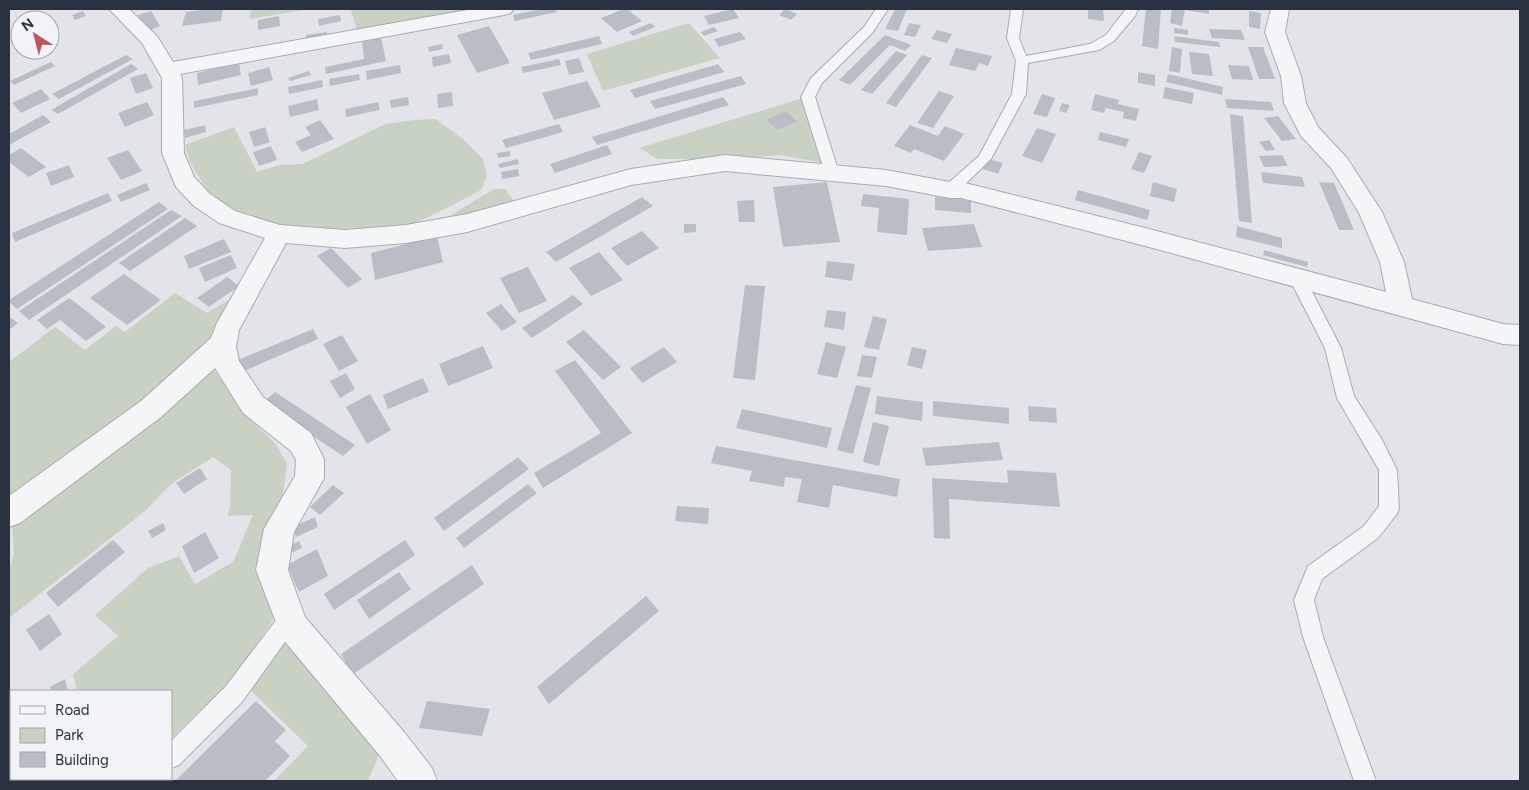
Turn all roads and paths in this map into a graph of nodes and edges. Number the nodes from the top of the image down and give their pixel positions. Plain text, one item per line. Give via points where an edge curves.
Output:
1 (118, 9) edge
2 (504, 9) edge
3 (882, 9) edge
4 (1017, 9) edge
5 (1132, 9) edge
6 (1280, 9) edge
7 (1022, 61) junction
8 (167, 70) junction
9 (832, 173) junction
10 (950, 190) junction
11 (280, 234) junction
12 (1297, 278) junction
13 (1401, 306) junction
14 (1520, 335) edge
15 (224, 343) junction
16 (9, 513) edge
17 (290, 618) junction
18 (172, 756) edge
19 (419, 781) edge
20 (1365, 781) edge

1 - 8 street via 150,40
2 - 8 street
3 - 9 lane via 869,29 816,81 808,97
4 - 7 lane via 1014,38
5 - 7 lane via 1110,38 1094,46
6 - 13 street via 1275,32 1291,76 1295,103 1309,131 1339,163 1370,212 1392,262
7 - 10 lane via 1019,94 984,159
8 - 11 street via 172,78 173,153 184,181 202,200 227,216
9 - 10 street via 886,178
9 - 11 street via 725,163 631,177 467,223 406,234 345,240
10 - 12 street via 961,190 1144,236
11 - 15 street via 226,330
12 - 13 street
12 - 20 lane via 1333,348 1346,398 1388,470 1388,509 1371,532 1315,573 1304,600 1313,637
13 - 14 street via 1503,334
15 - 16 street via 151,409
15 - 17 street via 226,364 253,405 301,442 310,459 309,478 279,529 272,570
17 - 18 lane via 234,694
17 - 19 street via 293,628 392,744

